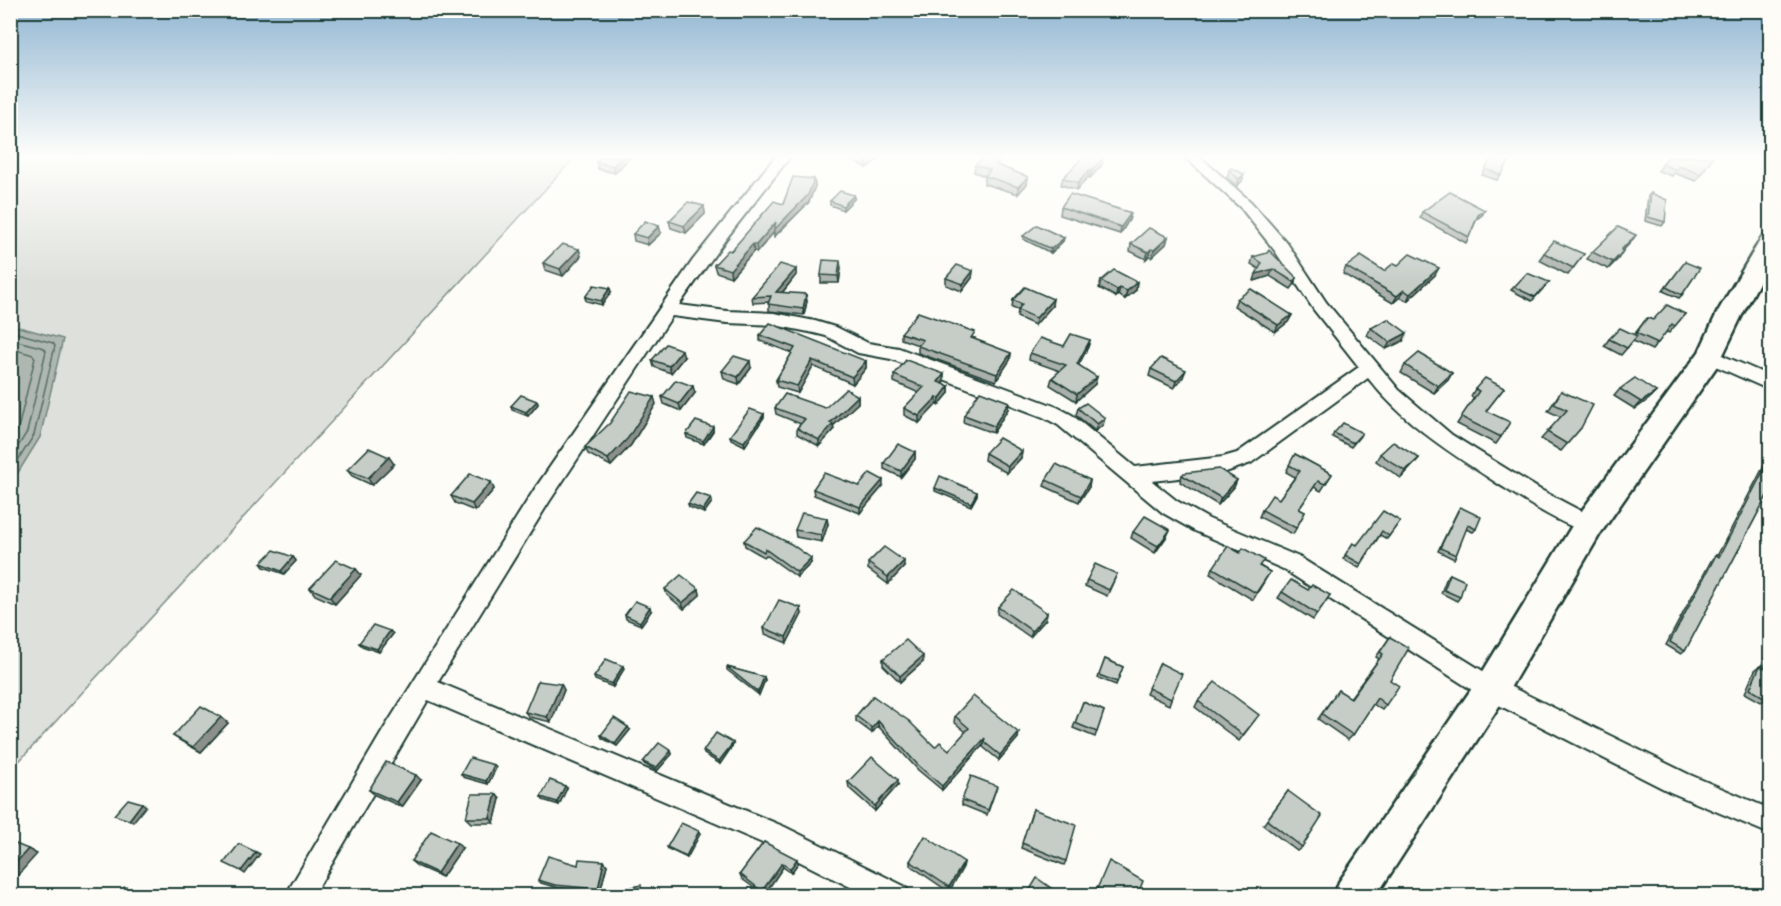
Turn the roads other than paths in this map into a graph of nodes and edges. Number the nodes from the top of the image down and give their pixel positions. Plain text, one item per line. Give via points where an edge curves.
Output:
1 (749, 199) edge
2 (1240, 199) edge
3 (1770, 242) edge
4 (667, 309) junction
5 (1710, 356) junction
6 (1370, 368) junction
7 (1770, 384) edge
8 (1133, 475) junction
9 (1589, 525) junction
10 (423, 687) junction
11 (1491, 689) junction
12 (1770, 822) edge
13 (298, 896) edge
14 (897, 896) edge
15 (1353, 896) edge

1 - 4 street
2 - 6 street via 1281,247 1320,306
3 - 5 main road
4 - 8 street via 796,322 832,332 864,349 893,353 1050,412
4 - 10 street via 526,521
5 - 7 street
5 - 9 main road
6 - 8 street via 1244,458 1223,465
6 - 9 street via 1392,395 1445,440 1532,495
8 - 11 street via 1170,507 1291,563
9 - 11 main road
10 - 13 street
10 - 14 street via 776,836
11 - 12 street via 1679,783
11 - 15 main road

